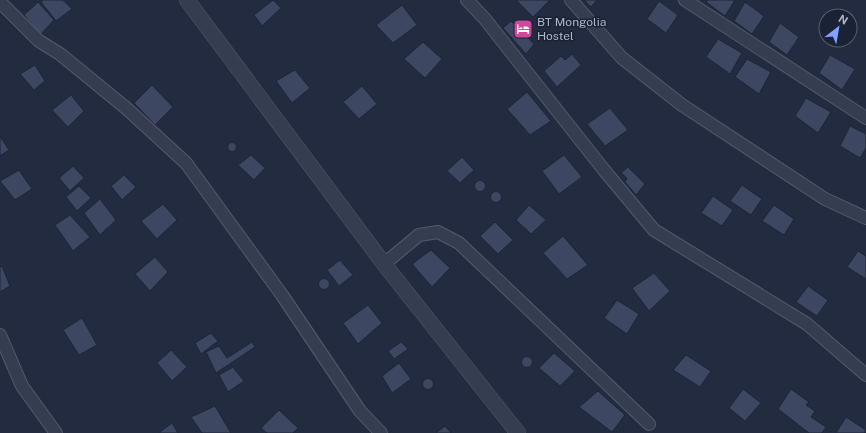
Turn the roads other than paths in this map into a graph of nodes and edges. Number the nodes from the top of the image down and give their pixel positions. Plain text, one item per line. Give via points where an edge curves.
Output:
1 (4, 0) edge
2 (187, 0) edge
3 (467, 0) edge
4 (571, 0) edge
5 (685, 0) edge
6 (0, 2) edge
7 (866, 118) edge
8 (866, 218) edge
9 (384, 264) junction
10 (0, 335) edge
11 (866, 375) edge
12 (649, 424) dead end
13 (56, 433) edge
14 (381, 433) edge
15 (518, 433) edge

1 - 6 street
2 - 9 street
3 - 11 street via 654,230 807,324
4 - 8 street via 622,58 682,105 825,198
5 - 7 street
6 - 14 street via 39,41 60,54 126,108 186,162 360,411
9 - 12 street via 419,235 438,232 459,243
9 - 15 street
10 - 13 street via 22,386

